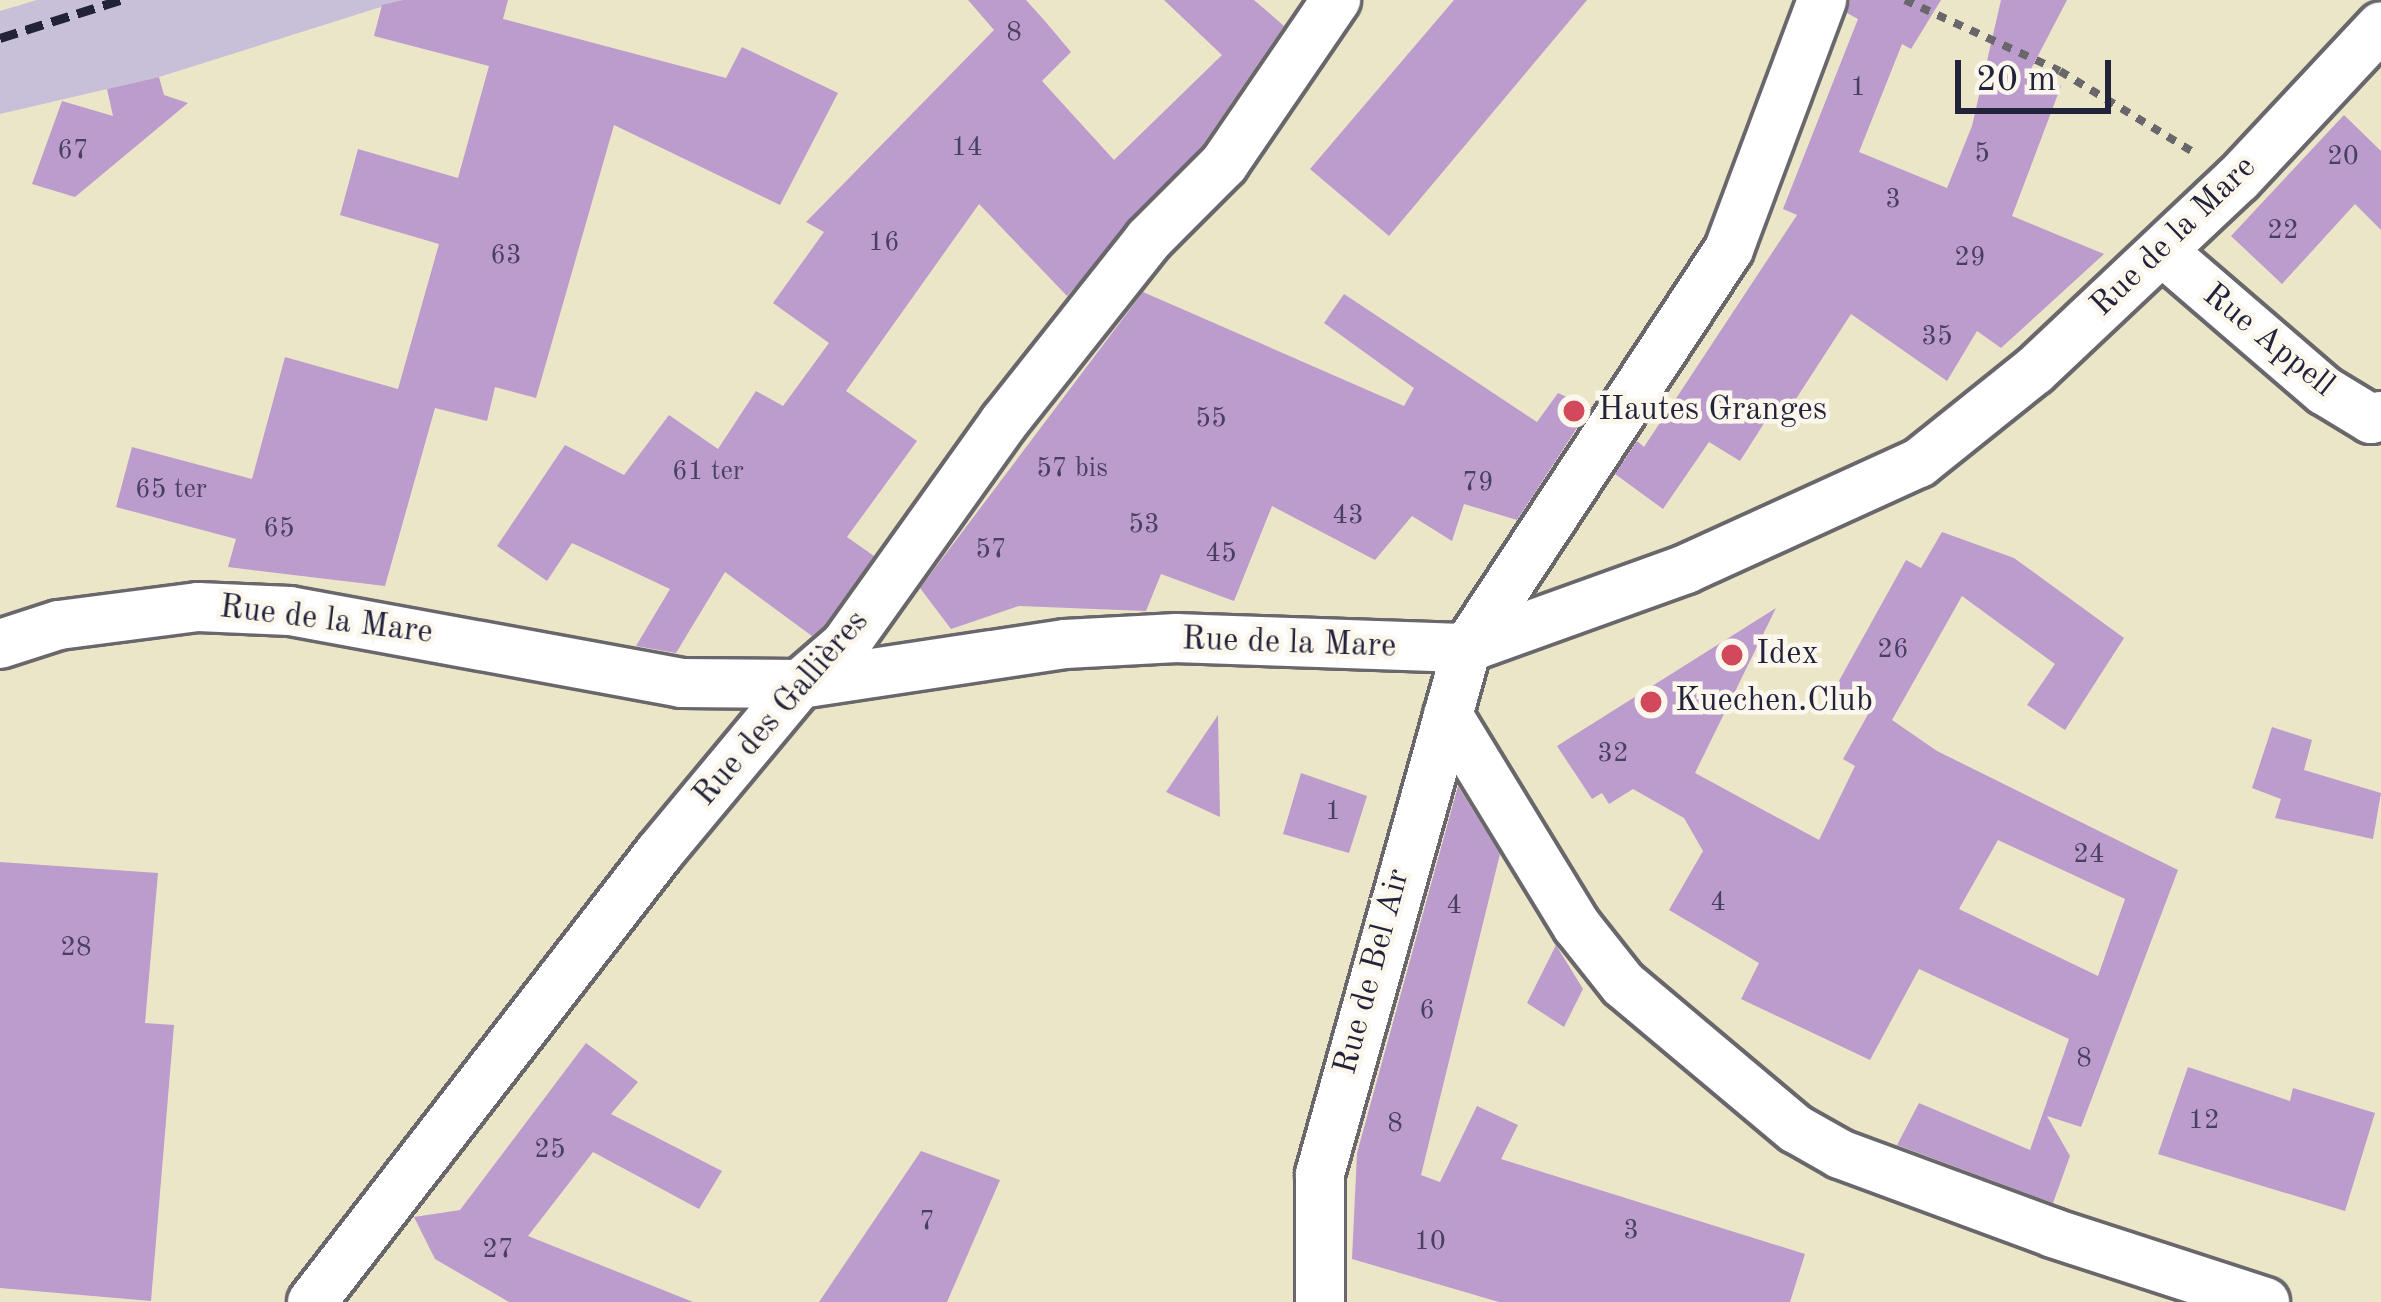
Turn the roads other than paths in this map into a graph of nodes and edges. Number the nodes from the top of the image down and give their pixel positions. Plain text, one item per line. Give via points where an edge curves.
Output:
1 (1336, 0) edge
2 (1822, 0) edge
3 (2381, 26) edge
4 (2162, 251) junction
5 (2381, 416) edge
6 (0, 644) edge
7 (1467, 648) junction
8 (800, 684) junction
9 (1448, 715) junction
10 (311, 1302) edge
11 (1320, 1302) edge
12 (2265, 1302) edge

1 - 8 street, Rue des Gallières via 1224,164 1149,239 1004,422 845,645
2 - 7 street, Rue de Bel Air via 1729,249
3 - 4 street, Rue de la Mare
4 - 5 street, Rue Appell via 2325,391 2372,419
4 - 7 street, Rue de la Mare via 2034,371 1919,463 1686,569
6 - 8 street, Rue de la Mare via 59,626 198,607 290,610 681,683
7 - 8 street, Rue de la Mare via 1178,638 1065,644
7 - 9 street, Rue de Bel Air
8 - 10 street, Rue des Gallières
9 - 11 street, Rue de Bel Air via 1320,1174
9 - 12 street via 1577,926 1623,984 1796,1129 1840,1154 2063,1237

